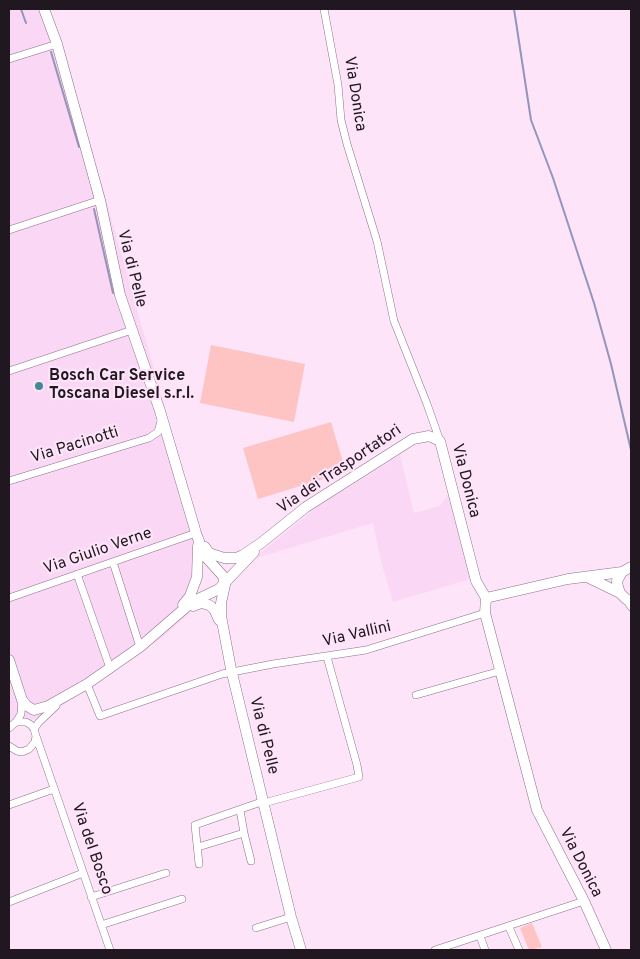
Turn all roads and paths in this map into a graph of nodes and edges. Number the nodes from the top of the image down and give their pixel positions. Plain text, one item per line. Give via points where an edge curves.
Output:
1 (44, 9) edge
2 (324, 9) edge
3 (58, 44) junction
4 (9, 59) edge
5 (100, 200) junction
6 (9, 230) edge
7 (132, 330) junction
8 (9, 370) edge
9 (160, 412) junction
10 (149, 438) junction
11 (440, 441) junction
12 (173, 456) junction
13 (9, 481) edge
14 (196, 534) junction
15 (261, 543) junction
16 (113, 562) junction
17 (626, 569) edge
18 (77, 574) junction
19 (587, 577) junction
20 (225, 585) junction
21 (9, 598) edge
22 (486, 598) junction
23 (627, 600) edge
24 (486, 613) junction
25 (175, 616) junction
26 (223, 630) junction
27 (140, 646) junction
28 (327, 657) junction
29 (9, 660) edge
30 (110, 668) junction
31 (500, 671) junction
32 (232, 672) junction
33 (87, 684) junction
34 (416, 695) dead end
35 (67, 696) junction
36 (22, 700) junction
37 (16, 722) junction
38 (9, 728) edge
39 (35, 733) junction
40 (9, 746) edge
41 (29, 749) junction
42 (43, 758) junction
43 (54, 789) junction
44 (264, 802) junction
45 (9, 805) edge
46 (240, 810) junction
47 (244, 833) junction
48 (198, 848) junction
49 (251, 861) dead end
50 (199, 864) dead end
51 (83, 873) junction
52 (166, 873) dead end
53 (92, 897) junction
54 (182, 899) dead end
55 (584, 901) junction
56 (9, 902) edge
57 (291, 917) junction
58 (101, 925) junction
59 (510, 927) junction
60 (256, 928) dead end
61 (480, 936) junction
62 (110, 950) edge
63 (301, 950) edge
64 (435, 950) edge
65 (485, 950) edge
66 (519, 950) edge
67 (606, 950) edge

1 - 3 street, Via di Pelle
2 - 11 street, Via Donica via 338,85 340,120 377,241 394,321
3 - 4 street
3 - 5 street, Via di Pelle
5 - 6 street
5 - 7 street, Via di Pelle via 120,295
7 - 8 street
7 - 9 street, Via di Pelle
9 - 10 street via 160,429
9 - 12 street, Via di Pelle
10 - 12 street via 164,440
10 - 13 street, Via Pacinotti
11 - 15 street, Via dei Trasportatori via 429,436 413,439 306,507
11 - 22 street, Via Donica via 476,581
12 - 14 street, Via di Pelle
14 - 15 street, Via dei Trasportatori via 209,553 224,558 243,556
14 - 16 street, Via Giulio Verne
14 - 20 street, Via di Pelle via 204,555 222,574
14 - 25 street, Via di Pelle via 198,556 194,588
15 - 20 street, Via dei Trasportatori
16 - 18 street, Via Giulio Verne
16 - 27 street
17 - 19 street
17 - 23 street via 617,581
18 - 21 street, Via Giulio Verne
18 - 30 street
19 - 22 street
19 - 23 street
20 - 25 street via 192,602
20 - 26 street, Via di Pelle via 221,603
22 - 24 street, Via Donica
24 - 28 street, Via Vallini via 366,650
24 - 31 street, Via Donica
25 - 26 street via 190,607 205,604 217,613
25 - 27 street
26 - 32 street, Via di Pelle
27 - 30 street
28 - 32 street, Via Vallini
28 - 44 street via 359,777
29 - 36 street
30 - 33 street
31 - 34 street
31 - 55 street, Via Donica via 537,810
32 - 33 street, Via Vallini via 100,716
32 - 44 street, Via di Pelle
33 - 35 street
35 - 36 street via 38,710 30,710
35 - 39 street via 39,722
36 - 37 street via 21,714
37 - 38 street
37 - 39 street via 26,722
39 - 41 street via 33,746
39 - 42 street, Via del Bosco
40 - 41 street via 22,752
41 - 42 street
42 - 43 street, Via del Bosco
43 - 45 street
43 - 51 street, Via del Bosco
44 - 46 street
44 - 57 street, Via di Pelle
46 - 47 street
46 - 48 street via 195,825
47 - 48 street
47 - 49 street
48 - 50 street
51 - 53 street, Via del Bosco
51 - 56 street
52 - 53 street
53 - 58 street, Via del Bosco
54 - 58 street
55 - 59 street
55 - 67 street, Via Donica
57 - 60 street
57 - 63 street, Via di Pelle
58 - 62 street, Via del Bosco
59 - 61 street
59 - 66 street
61 - 64 street
61 - 65 street

